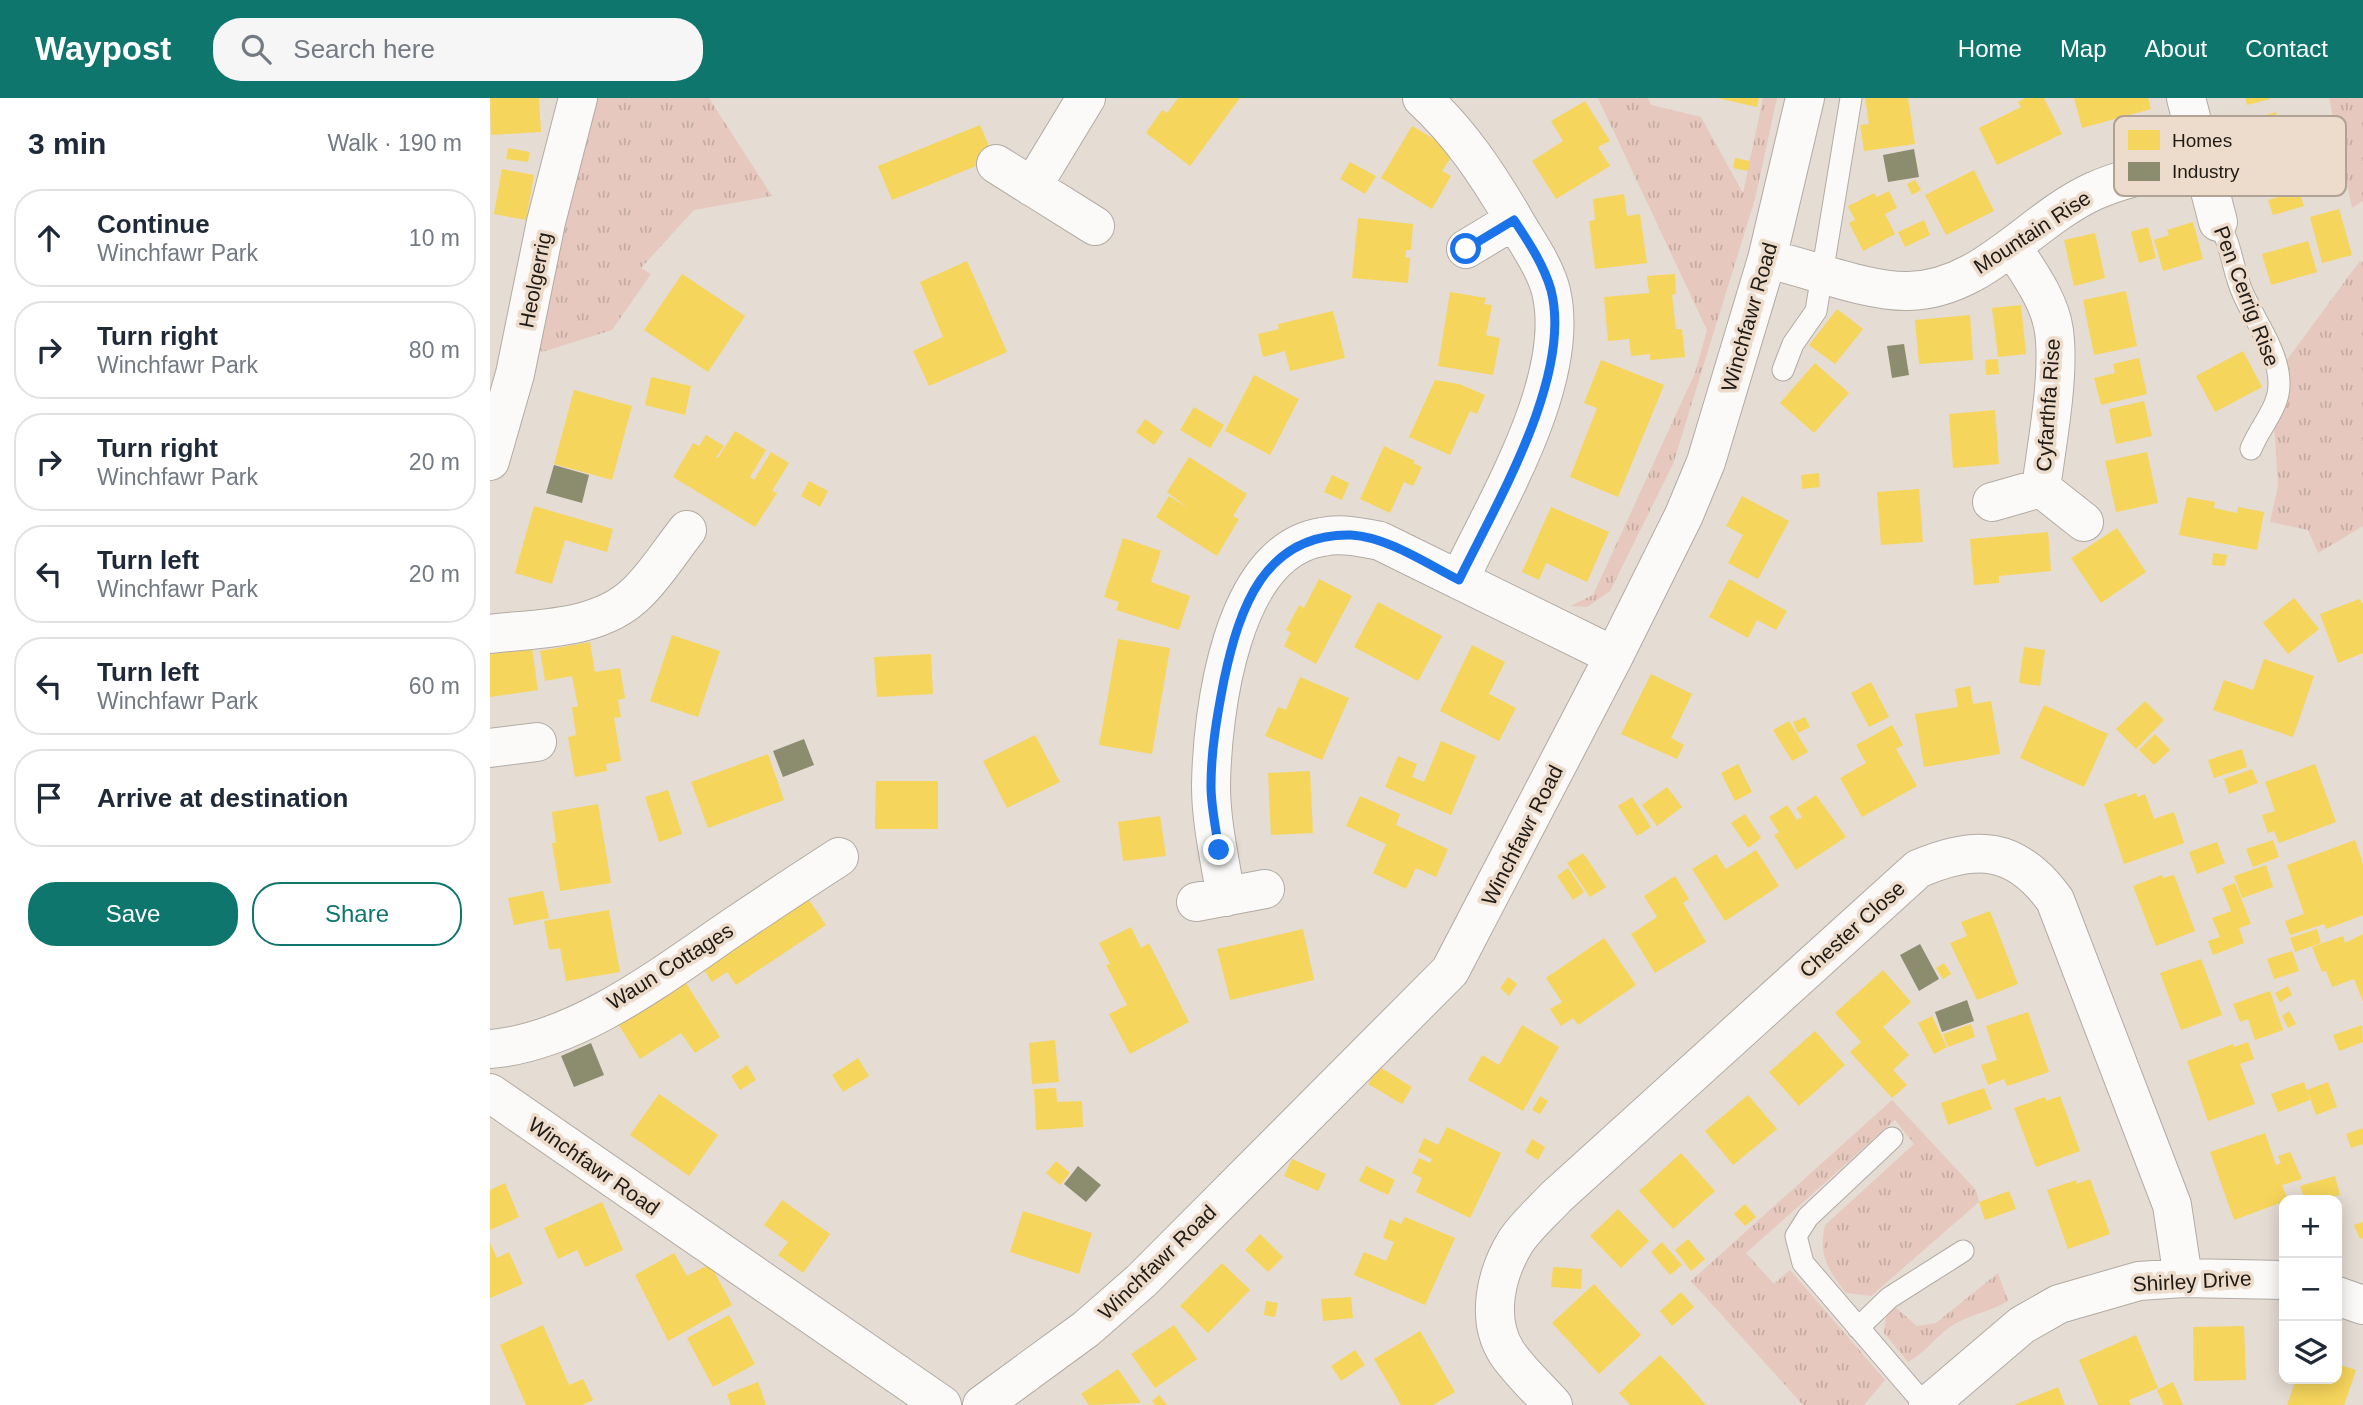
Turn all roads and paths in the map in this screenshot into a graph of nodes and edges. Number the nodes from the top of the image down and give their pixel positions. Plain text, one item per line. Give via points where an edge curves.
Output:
1 (578, 98) edge
2 (1086, 98) edge
3 (1422, 98) edge
4 (1805, 98) edge
5 (1851, 98) edge
6 (2186, 98) edge
7 (2191, 116) edge
8 (996, 164) dead end
9 (2114, 185) edge
10 (1032, 187) junction
11 (2211, 196) edge
12 (1514, 220) junction
13 (2218, 222) joint
14 (1095, 226) dead end
15 (2013, 248) junction
16 (1466, 249) dead end
17 (1767, 260) junction
18 (1822, 272) junction
19 (1783, 370) dead end
20 (2252, 449) dead end
21 (490, 461) edge
22 (2041, 488) junction
23 (1992, 502) dead end
24 (2084, 522) dead end
25 (687, 530) dead end
26 (1459, 580) junction
27 (490, 634) edge
28 (1614, 656) junction
29 (537, 742) dead end
30 (490, 748) edge
31 (839, 857) dead end
32 (1265, 889) dead end
33 (490, 1049) edge
34 (490, 1093) edge
35 (1892, 1138) dead end
36 (1963, 1251) dead end
37 (2183, 1278) junction
38 (2279, 1280) edge
39 (2342, 1298) edge
40 (2363, 1306) edge
41 (1858, 1328) junction
42 (942, 1405) edge
43 (982, 1405) edge
44 (1553, 1405) edge
45 (1927, 1405) edge

1 - 21 street, Heolgerrig via 546,222 515,374
2 - 10 street
3 - 12 street via 1468,146
4 - 17 street, Winchfawr Road
5 - 18 lane
6 - 7 street, Pen Cerrig Rise
8 - 10 street
9 - 15 street, Mountain Rise via 2056,214
10 - 14 street
11 - 13 street, Pen Cerrig Rise
12 - 16 street
12 - 26 street via 1550,290 1555,329 1546,384 1527,440
13 - 20 lane, Pen Cerrig Rise via 2227,236 2240,287 2277,366 2279,387 2273,409 2259,428
15 - 18 street, Mountain Rise via 1934,287 1907,291
15 - 22 street, Cyfarthfa Rise via 2032,277 2054,330
17 - 18 street, Mountain Rise
17 - 28 street, Winchfawr Road via 1706,462
18 - 19 lane via 1816,311 1793,344
22 - 23 street, Cyfarthfa Rise
22 - 24 street, Cyfarthfa Rise
25 - 27 street via 637,594 608,614 572,624
26 - 28 street
26 - 32 street via 1380,541 1353,535 1320,537 1290,549 1267,571 1245,603 1215,725 1211,900
28 - 43 street, Winchfawr Road via 1450,971 1141,1281 1086,1329
29 - 30 street
31 - 33 street, Waun Cottages via 642,989 559,1030 513,1047
34 - 42 street, Winchfawr Road
35 - 41 lane via 1808,1217 1796,1236 1803,1264
36 - 41 lane via 1889,1298
37 - 38 street, Shirley Drive
37 - 44 street, Chester Close via 2172,1205 2055,900 2040,879 2014,861 1984,853 1951,855 1918,869 1556,1197 1517,1241 1494,1302 1496,1331 1507,1352
37 - 45 street, Shirley Drive via 2139,1281 2059,1304 2022,1325
39 - 40 street
41 - 45 lane

